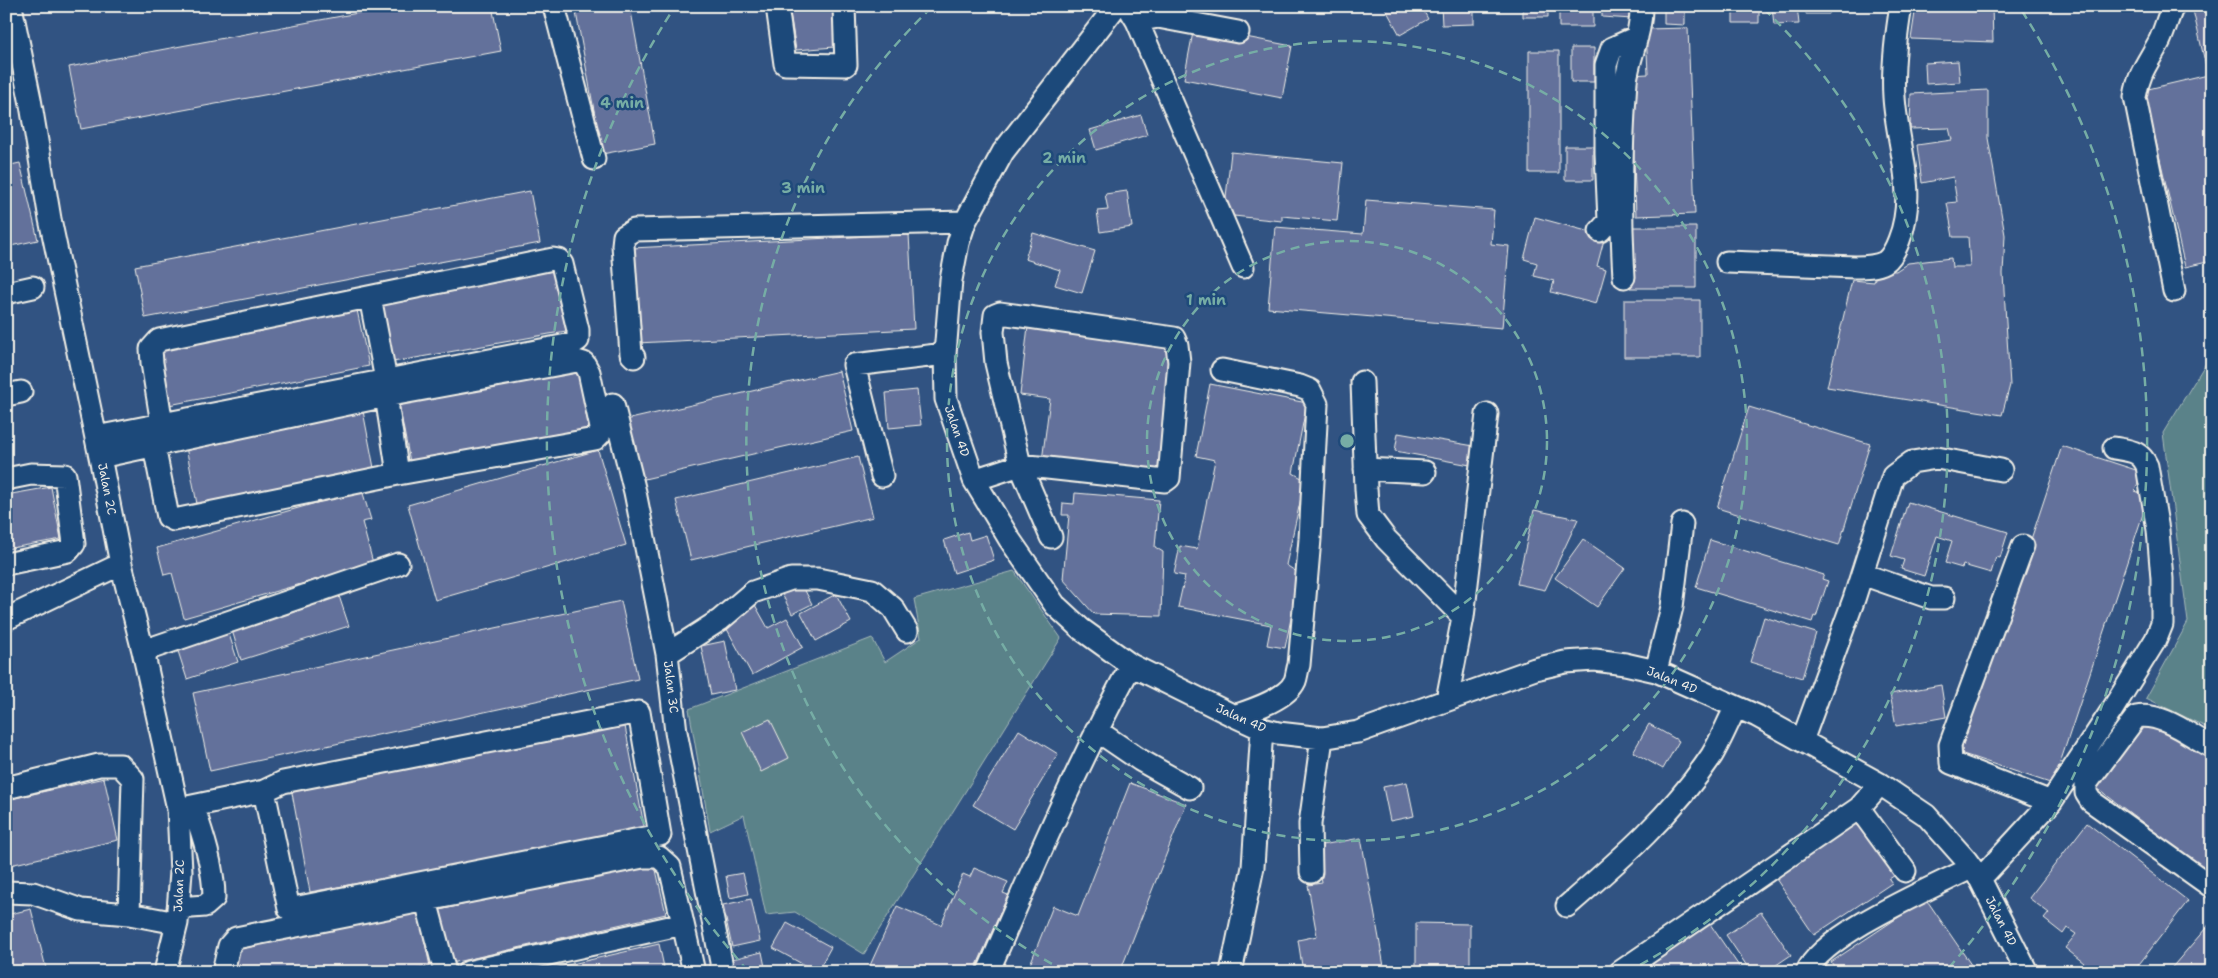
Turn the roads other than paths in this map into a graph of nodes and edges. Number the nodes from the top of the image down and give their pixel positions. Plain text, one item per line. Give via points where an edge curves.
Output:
1 (11, 6) edge
2 (554, 6) edge
3 (776, 6) edge
4 (844, 6) edge
5 (1116, 6) edge
6 (1641, 6) edge
7 (1900, 6) edge
8 (2173, 6) edge
9 (1132, 14) edge
10 (1238, 32) dead end
11 (1637, 37) junction
12 (594, 159) dead end
13 (965, 222) junction
14 (1600, 231) dead end
15 (1726, 262) dead end
16 (1243, 267) dead end
17 (1624, 278) dead end
18 (33, 287) dead end
19 (2174, 291) dead end
20 (6, 293) edge
21 (370, 297) junction
22 (945, 354) junction
23 (634, 357) dead end
24 (1222, 370) dead end
25 (1362, 382) dead end
26 (386, 388) junction
27 (613, 404) dead end
28 (1487, 414) dead end
29 (162, 424) junction
30 (154, 446) junction
31 (98, 447) junction
32 (2114, 448) dead end
33 (1020, 465) junction
34 (1365, 469) junction
35 (2001, 470) dead end
36 (1425, 472) dead end
37 (398, 474) junction
38 (882, 476) dead end
39 (6, 479) edge
40 (974, 480) junction
41 (1682, 524) dead end
42 (1051, 537) dead end
43 (2023, 546) dead end
44 (6, 564) edge
45 (121, 564) junction
46 (398, 564) dead end
47 (1862, 574) junction
48 (1944, 598) dead end
49 (1463, 616) junction
50 (6, 619) edge
51 (907, 632) dead end
52 (143, 651) junction
53 (667, 654) junction
54 (1131, 665) junction
55 (1656, 671) junction
56 (1447, 700) junction
57 (1736, 707) junction
58 (1234, 716) junction
59 (1262, 729) junction
60 (1096, 730) junction
61 (1322, 738) junction
62 (1802, 741) junction
63 (2212, 747) edge
64 (1880, 784) junction
65 (6, 788) edge
66 (1190, 788) dead end
67 (264, 791) junction
68 (2051, 802) junction
69 (185, 808) junction
70 (1859, 808) junction
71 (1905, 871) dead end
72 (1312, 872) dead end
73 (1976, 874) junction
74 (2212, 887) edge
75 (6, 892) edge
76 (426, 900) junction
77 (1567, 906) dead end
78 (129, 914) junction
79 (177, 916) junction
80 (683, 924) junction
81 (165, 972) edge
82 (223, 972) edge
83 (445, 972) edge
84 (468, 972) edge
85 (694, 972) edge
86 (723, 972) edge
87 (988, 972) edge
88 (1232, 972) edge
89 (1620, 972) edge
90 (1807, 972) edge
91 (2027, 972) edge

1 - 31 street, Jalan 2C via 50,219
2 - 12 street
3 - 4 street via 785,64 846,65
5 - 13 street, Jalan 4D via 1003,152
6 - 11 street via 1642,18
7 - 15 street via 1893,71 1894,99 1908,211 1895,251 1885,262 1872,266
8 - 19 street via 2160,40 2138,80 2136,97
9 - 10 street
9 - 16 street
11 - 14 street via 1612,48 1606,65 1609,221
11 - 17 street via 1626,79 1620,216
13 - 22 street, Jalan 4D via 952,280
13 - 23 street via 634,230 624,236 622,244 630,348
18 - 20 street
21 - 26 street
21 - 26 street via 553,259 562,264 578,330 578,340 572,344
21 - 29 street via 158,340 151,348
22 - 38 street via 854,364
22 - 40 street, Jalan 4D via 946,399
24 - 58 street via 1300,386 1310,390 1317,404 1299,666 1295,681 1288,690 1265,704
25 - 34 street
26 - 29 street
26 - 30 street
26 - 37 street
26 - 37 street via 577,361 584,364 589,372 601,428 595,439
27 - 53 street, Jalan 3C via 635,492
28 - 49 street
29 - 31 street
30 - 31 street
30 - 37 street via 168,517 174,520
31 - 45 street, Jalan 2C
32 - 68 street via 2143,457 2147,466 2158,530 2162,624 2112,710
33 - 33 street via 996,363 995,315 1000,313 1174,338 1179,362 1169,478 1165,481
33 - 40 street
33 - 42 street
34 - 36 street
34 - 49 street via 1368,515 1386,539
35 - 47 street via 1937,458 1904,466 1892,476
39 - 44 street via 31,474 65,475 74,544 68,551
40 - 54 street, Jalan 4D via 1055,605 1081,629
41 - 55 street via 1672,607
43 - 68 street via 1950,745 1951,763
45 - 50 street
45 - 52 street, Jalan 2C
46 - 52 street
47 - 48 street via 1931,598
47 - 62 street
49 - 56 street
51 - 53 street via 893,608 872,590 818,579 791,580 753,592 720,620
52 - 69 street, Jalan 2C
53 - 86 street, Jalan 3C via 676,732
54 - 58 street, Jalan 4D
54 - 60 street
55 - 56 street, Jalan 4D via 1595,660 1565,662 1535,669
55 - 57 street, Jalan 4D
56 - 61 street, Jalan 4D via 1358,732
57 - 62 street, Jalan 4D
57 - 77 street via 1713,753 1686,790 1636,846
58 - 59 street, Jalan 4D
59 - 61 street, Jalan 4D
59 - 88 street via 1253,866
60 - 66 street
60 - 87 street
61 - 72 street via 1310,824
62 - 64 street, Jalan 4D
63 - 74 street via 2158,717 2136,717 2086,784 2086,793 2091,801
64 - 70 street
64 - 73 street, Jalan 4D via 1926,815
65 - 78 street via 99,765 120,765 133,779
67 - 67 street via 289,909 660,835 639,712 282,782
67 - 69 street
68 - 73 street
69 - 79 street, Jalan 2C
69 - 79 street via 201,830 214,898 205,906
70 - 71 street
70 - 89 street
73 - 90 street via 1846,933 1810,963
73 - 91 street, Jalan 4D
75 - 78 street via 33,892 81,910
76 - 80 street via 643,857 659,857 670,866
76 - 82 street via 236,938 229,946
76 - 83 street
78 - 79 street
79 - 81 street, Jalan 2C
80 - 84 street
80 - 85 street

